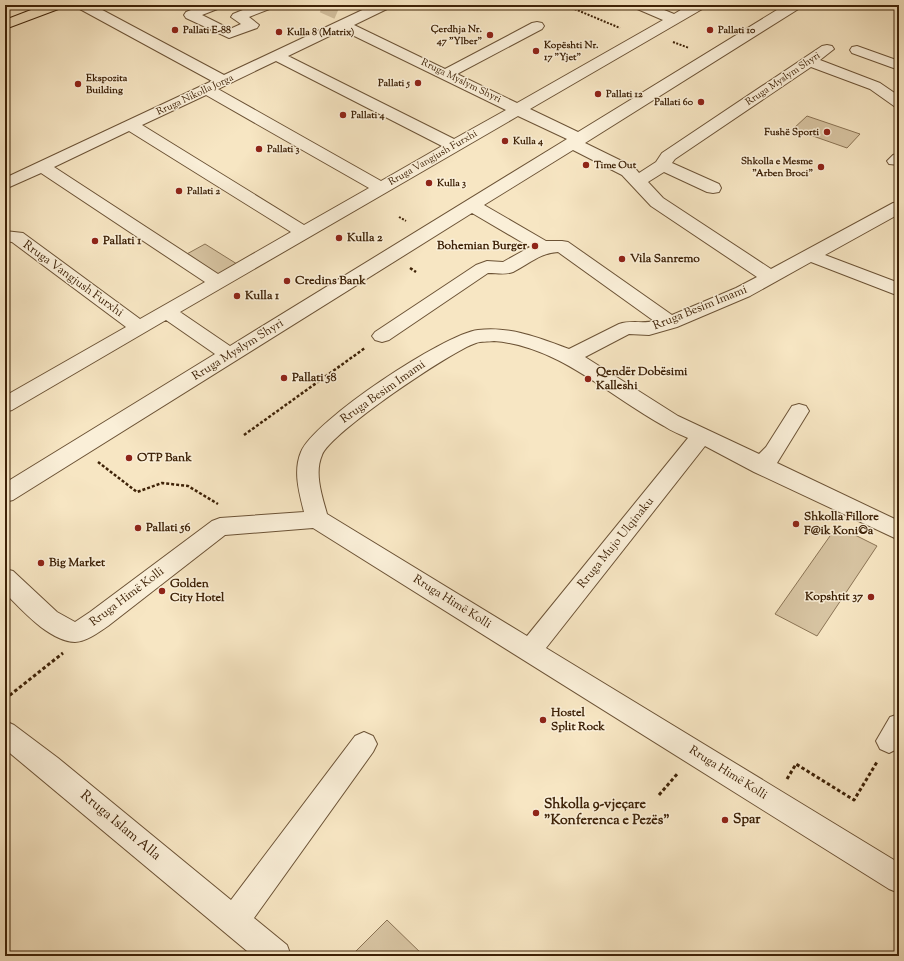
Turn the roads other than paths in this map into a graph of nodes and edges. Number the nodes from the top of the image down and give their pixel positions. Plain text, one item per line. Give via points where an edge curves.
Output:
1 (56, 5) edge
2 (83, 5) edge
3 (215, 5) edge
4 (267, 5) edge
5 (384, 5) edge
6 (640, 5) edge
7 (699, 5) edge
8 (790, 6) edge
9 (345, 19) junction
10 (674, 19) junction
11 (5, 25) edge
12 (537, 26) dead end
13 (827, 49) dead end
14 (856, 50) dead end
15 (277, 56) junction
16 (809, 61) junction
17 (899, 66) edge
18 (446, 74) junction
19 (224, 81) junction
20 (206, 89) junction
21 (899, 103) edge
22 (519, 109) junction
23 (130, 125) junction
24 (576, 141) junction
25 (454, 146) junction
26 (663, 165) junction
27 (42, 166) junction
28 (638, 181) junction
29 (5, 184) edge
30 (382, 188) junction
31 (713, 188) dead end
32 (472, 205) junction
33 (899, 206) edge
34 (305, 233) junction
35 (6, 236) edge
36 (543, 246) junction
37 (811, 256) junction
38 (771, 278) junction
39 (218, 282) junction
40 (899, 290) edge
41 (167, 312) junction
42 (670, 323) junction
43 (140, 328) junction
44 (374, 342) road end
45 (230, 355) junction
46 (570, 357) junction
47 (5, 405) edge
48 (799, 412) dead end
49 (701, 437) junction
50 (762, 466) junction
51 (5, 494) edge
52 (317, 519) junction
53 (899, 531) edge
54 (5, 578) edge
55 (530, 650) junction
56 (5, 733) edge
57 (364, 744) dead end
58 (899, 879) edge
59 (234, 921) junction
60 (276, 956) edge

1 - 11 main road
2 - 19 street
3 - 4 street via 191,15 229,34 252,25 238,17
5 - 9 street, Rruga Nikolla Jorga
6 - 10 street
7 - 10 street, Rruga Vangjush Furxhi
8 - 24 street, Rruga Myslym Shyri
9 - 15 street, Rruga Nikolla Jorga
9 - 18 street, Rruga Myslym Shyri
10 - 22 street, Rruga Vangjush Furxhi
12 - 18 street
13 - 16 street, Rruga Myslym Shyri
14 - 17 street
15 - 19 street, Rruga Nikolla Jorga
15 - 25 street
16 - 21 street via 875,86
16 - 26 street, Rruga Myslym Shyri via 668,156
18 - 22 street, Rruga Myslym Shyri
19 - 20 street, Rruga Nikolla Jorga
20 - 23 street, Rruga Nikolla Jorga
20 - 30 street
22 - 24 street, Rruga Myslym Shyri
22 - 25 street, Rruga Vangjush Furxhi
23 - 27 street, Rruga Nikolla Jorga
23 - 34 street
24 - 28 street, Rruga Myslym Shyri via 628,171
24 - 32 street, Rruga Myslym Shyri
25 - 30 street, Rruga Vangjush Furxhi
26 - 28 street, Rruga Myslym Shyri
26 - 31 street
27 - 29 street, Rruga Nikolla Jorga
27 - 39 street
28 - 38 street, Rruga Myslym Shyri via 657,202
30 - 34 street, Rruga Vangjush Furxhi
32 - 36 street
32 - 45 street, Rruga Myslym Shyri
33 - 37 street, Rruga Besim Imami
34 - 39 street, Rruga Vangjush Furxhi
35 - 43 street, Rruga Vangjush Furxhi via 17,237
36 - 42 street via 562,246
36 - 44 street via 506,268 482,268
37 - 38 street, Rruga Besim Imami
37 - 40 street
38 - 42 street, Rruga Besim Imami
39 - 41 street, Rruga Vangjush Furxhi
41 - 43 street, Rruga Vangjush Furxhi
41 - 45 street
42 - 46 street, Rruga Besim Imami via 649,329 626,328
43 - 47 street, Rruga Vangjush Furxhi
45 - 51 street, Rruga Myslym Shyri
46 - 49 street via 639,402
46 - 52 street, Rruga Besim Imami via 523,339 496,335 468,339 430,359 338,424 322,437 312,450 308,463 308,482
48 - 50 street
49 - 50 street
49 - 55 street, Rruga Mujo Ulqinaku
50 - 53 street
52 - 54 street, Rruga Himë Kolli via 220,527 99,619 76,632 64,630 53,624
52 - 55 street, Rruga Himë Kolli
55 - 58 street, Rruga Himë Kolli
56 - 59 street, Rruga Islam Alla
57 - 59 street
59 - 60 street, Rruga Islam Alla

